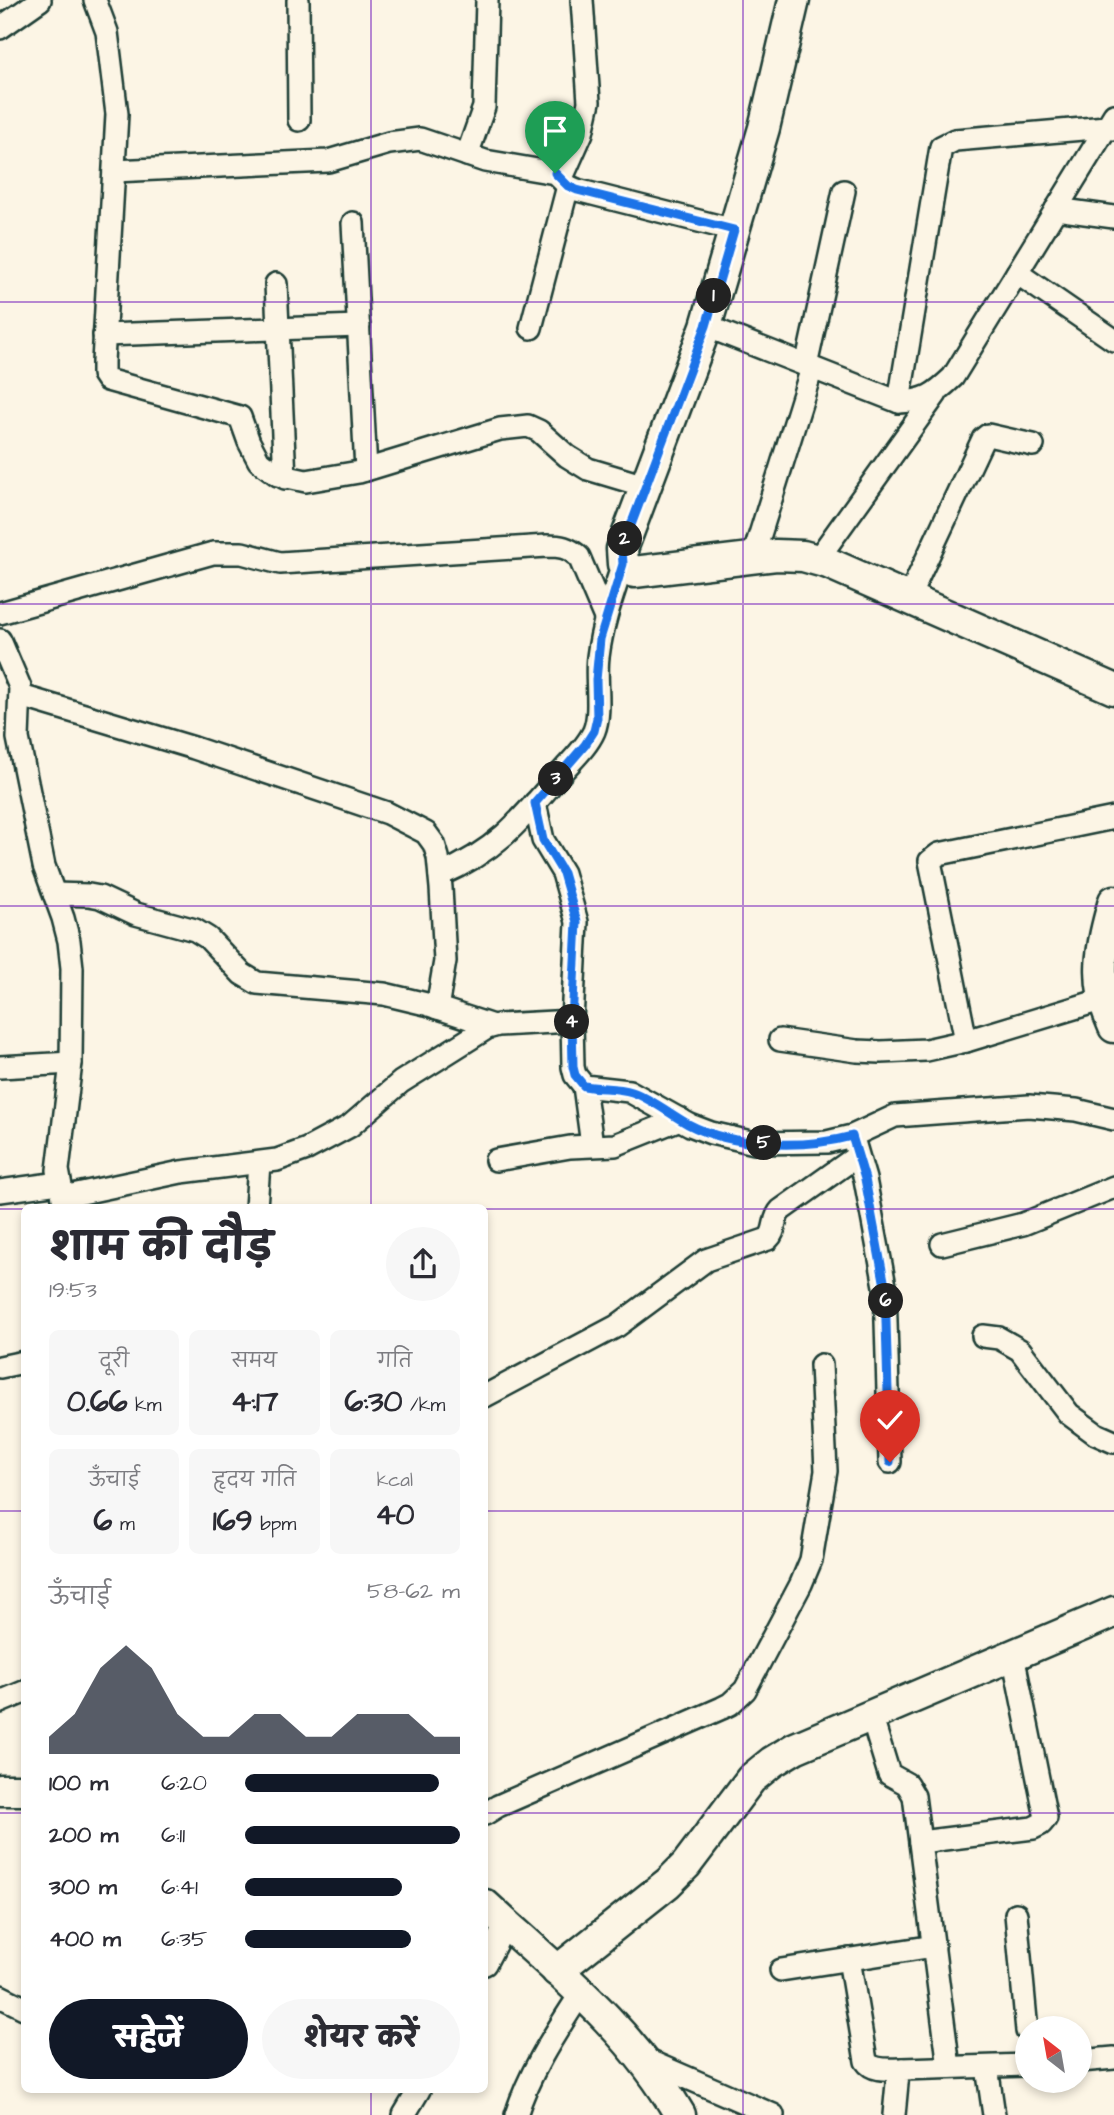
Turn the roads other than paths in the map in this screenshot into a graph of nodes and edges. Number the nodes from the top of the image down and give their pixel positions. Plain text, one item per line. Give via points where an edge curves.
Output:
1 (40, 0) edge
2 (95, 0) edge
3 (298, 0) edge
4 (486, 0) edge
5 (582, 0) edge
6 (794, 0) edge
7 (0, 28) edge
8 (299, 120) dead end
9 (1111, 124) edge
10 (467, 155) junction
11 (114, 171) junction
12 (565, 182) junction
13 (844, 191) dead end
14 (1056, 209) junction
15 (1114, 217) edge
16 (353, 223) dead end
17 (734, 230) junction
18 (1017, 273) junction
19 (276, 284) dead end
20 (359, 326) junction
21 (706, 326) junction
22 (531, 328) dead end
23 (278, 330) junction
24 (104, 335) junction
25 (1114, 340) edge
26 (809, 367) junction
27 (937, 393) junction
28 (899, 402) junction
29 (1033, 445) dead end
30 (366, 470) junction
31 (285, 478) junction
32 (645, 486) junction
33 (753, 557) junction
34 (817, 560) junction
35 (623, 564) junction
36 (908, 599) junction
37 (0, 613) edge
38 (605, 618) junction
39 (1, 644) edge
40 (1114, 690) edge
41 (21, 696) junction
42 (535, 803) junction
43 (1114, 818) edge
44 (440, 874) junction
45 (54, 894) junction
46 (1114, 901) edge
47 (438, 1008) junction
48 (1109, 1013) edge
49 (572, 1021) junction
50 (492, 1026) junction
51 (780, 1040) dead end
52 (966, 1041) junction
53 (71, 1063) junction
54 (0, 1067) edge
55 (584, 1086) junction
56 (680, 1119) junction
57 (1114, 1119) edge
58 (593, 1145) junction
59 (855, 1146) junction
60 (496, 1160) dead end
61 (259, 1163) junction
62 (1114, 1187) edge
63 (0, 1192) edge
64 (63, 1196) edge
65 (256, 1204) edge
66 (942, 1244) dead end
67 (982, 1336) dead end
68 (21, 1363) edge
69 (821, 1365) dead end
70 (0, 1367) edge
71 (488, 1394) edge
72 (1114, 1442) edge
73 (890, 1462) dead end
74 (1114, 1612) edge
75 (1013, 1655) junction
76 (21, 1693) edge
77 (0, 1702) edge
78 (871, 1715) junction
79 (0, 1790) edge
80 (21, 1790) edge
81 (488, 1812) edge
82 (920, 1842) junction
83 (1016, 1914) dead end
84 (495, 1915) edge
85 (934, 1946) junction
86 (488, 1949) edge
87 (849, 1959) junction
88 (781, 1970) dead end
89 (557, 1971) junction
90 (581, 1993) junction
91 (0, 1996) edge
92 (21, 2006) edge
93 (1026, 2016) edge
94 (1114, 2058) edge
95 (644, 2059) junction
96 (1092, 2060) edge
97 (1015, 2066) edge
98 (949, 2067) junction
99 (987, 2067) junction
100 (903, 2069) junction
101 (417, 2093) edge
102 (404, 2115) edge
103 (516, 2115) edge
104 (680, 2115) edge
105 (774, 2115) edge
106 (894, 2115) edge
107 (994, 2115) edge

1 - 7 street
2 - 11 street via 107,32 115,89
3 - 8 street
4 - 10 street via 484,107
5 - 12 street via 589,102
6 - 17 street
9 - 14 street
9 - 28 street via 955,140 942,147
10 - 11 street via 439,143 406,139 328,161
10 - 12 street via 548,171
11 - 24 street
12 - 17 street via 577,190
12 - 22 street
13 - 26 street
14 - 15 street
14 - 18 street
16 - 20 street
17 - 21 street
18 - 25 street
18 - 27 street via 953,377
19 - 23 street
20 - 23 street
20 - 30 street
21 - 26 street
21 - 32 street
23 - 24 street
23 - 31 street
24 - 31 street via 103,374 107,380 240,417 260,461
26 - 28 street
26 - 33 street
27 - 28 street via 919,402
27 - 34 street
29 - 36 street via 988,435 983,439
30 - 31 street via 306,481
30 - 32 street via 500,429 528,426 588,469
32 - 35 street via 622,549
33 - 34 street
33 - 35 street via 634,572
34 - 36 street
35 - 38 street
36 - 40 street
37 - 38 street via 221,552 280,562 562,546 579,557
38 - 42 street via 594,731
39 - 41 street
41 - 44 street via 387,813 426,833 434,844
41 - 45 street via 18,738
42 - 44 street via 483,853
42 - 49 street via 543,840 563,873 577,922
43 - 52 street via 939,854 930,861
44 - 47 street via 444,961
45 - 47 street via 100,897 136,914 195,930 257,983 384,994
45 - 53 street via 72,968
46 - 48 street via 1101,956 1101,986
47 - 50 street
48 - 52 street
49 - 50 street
49 - 55 street via 573,1067
50 - 61 street via 401,1082 337,1134 291,1155
51 - 52 street via 881,1052 926,1050
53 - 54 street
53 - 64 street via 59,1163
55 - 56 street via 629,1091
55 - 58 street
56 - 58 street via 615,1145
56 - 59 street via 711,1133 755,1143
57 - 59 street via 1051,1106 895,1116
58 - 60 street
59 - 71 street via 780,1210 768,1239 706,1260 617,1326
59 - 73 street via 885,1286
61 - 64 street via 181,1172
61 - 65 street
62 - 66 street via 1023,1224
63 - 64 street
67 - 72 street via 999,1338 1020,1350 1069,1413
68 - 70 street
69 - 81 street via 826,1471 815,1545 801,1584 745,1690 722,1708
74 - 75 street
75 - 78 street
75 - 82 street via 1046,1818 1033,1828
76 - 77 street
78 - 82 street via 889,1774 913,1790
78 - 89 street via 795,1748 751,1779 677,1874
79 - 80 street
82 - 85 street
83 - 93 street
84 - 86 street
84 - 89 street
85 - 87 street
85 - 98 street
87 - 88 street
87 - 100 street via 866,2061 878,2069
89 - 90 street
90 - 95 street
90 - 103 street via 544,2050
91 - 92 street
94 - 96 street
95 - 104 street
95 - 105 street
97 - 99 street
98 - 99 street
98 - 100 street
99 - 107 street
100 - 106 street via 898,2073
101 - 102 street

